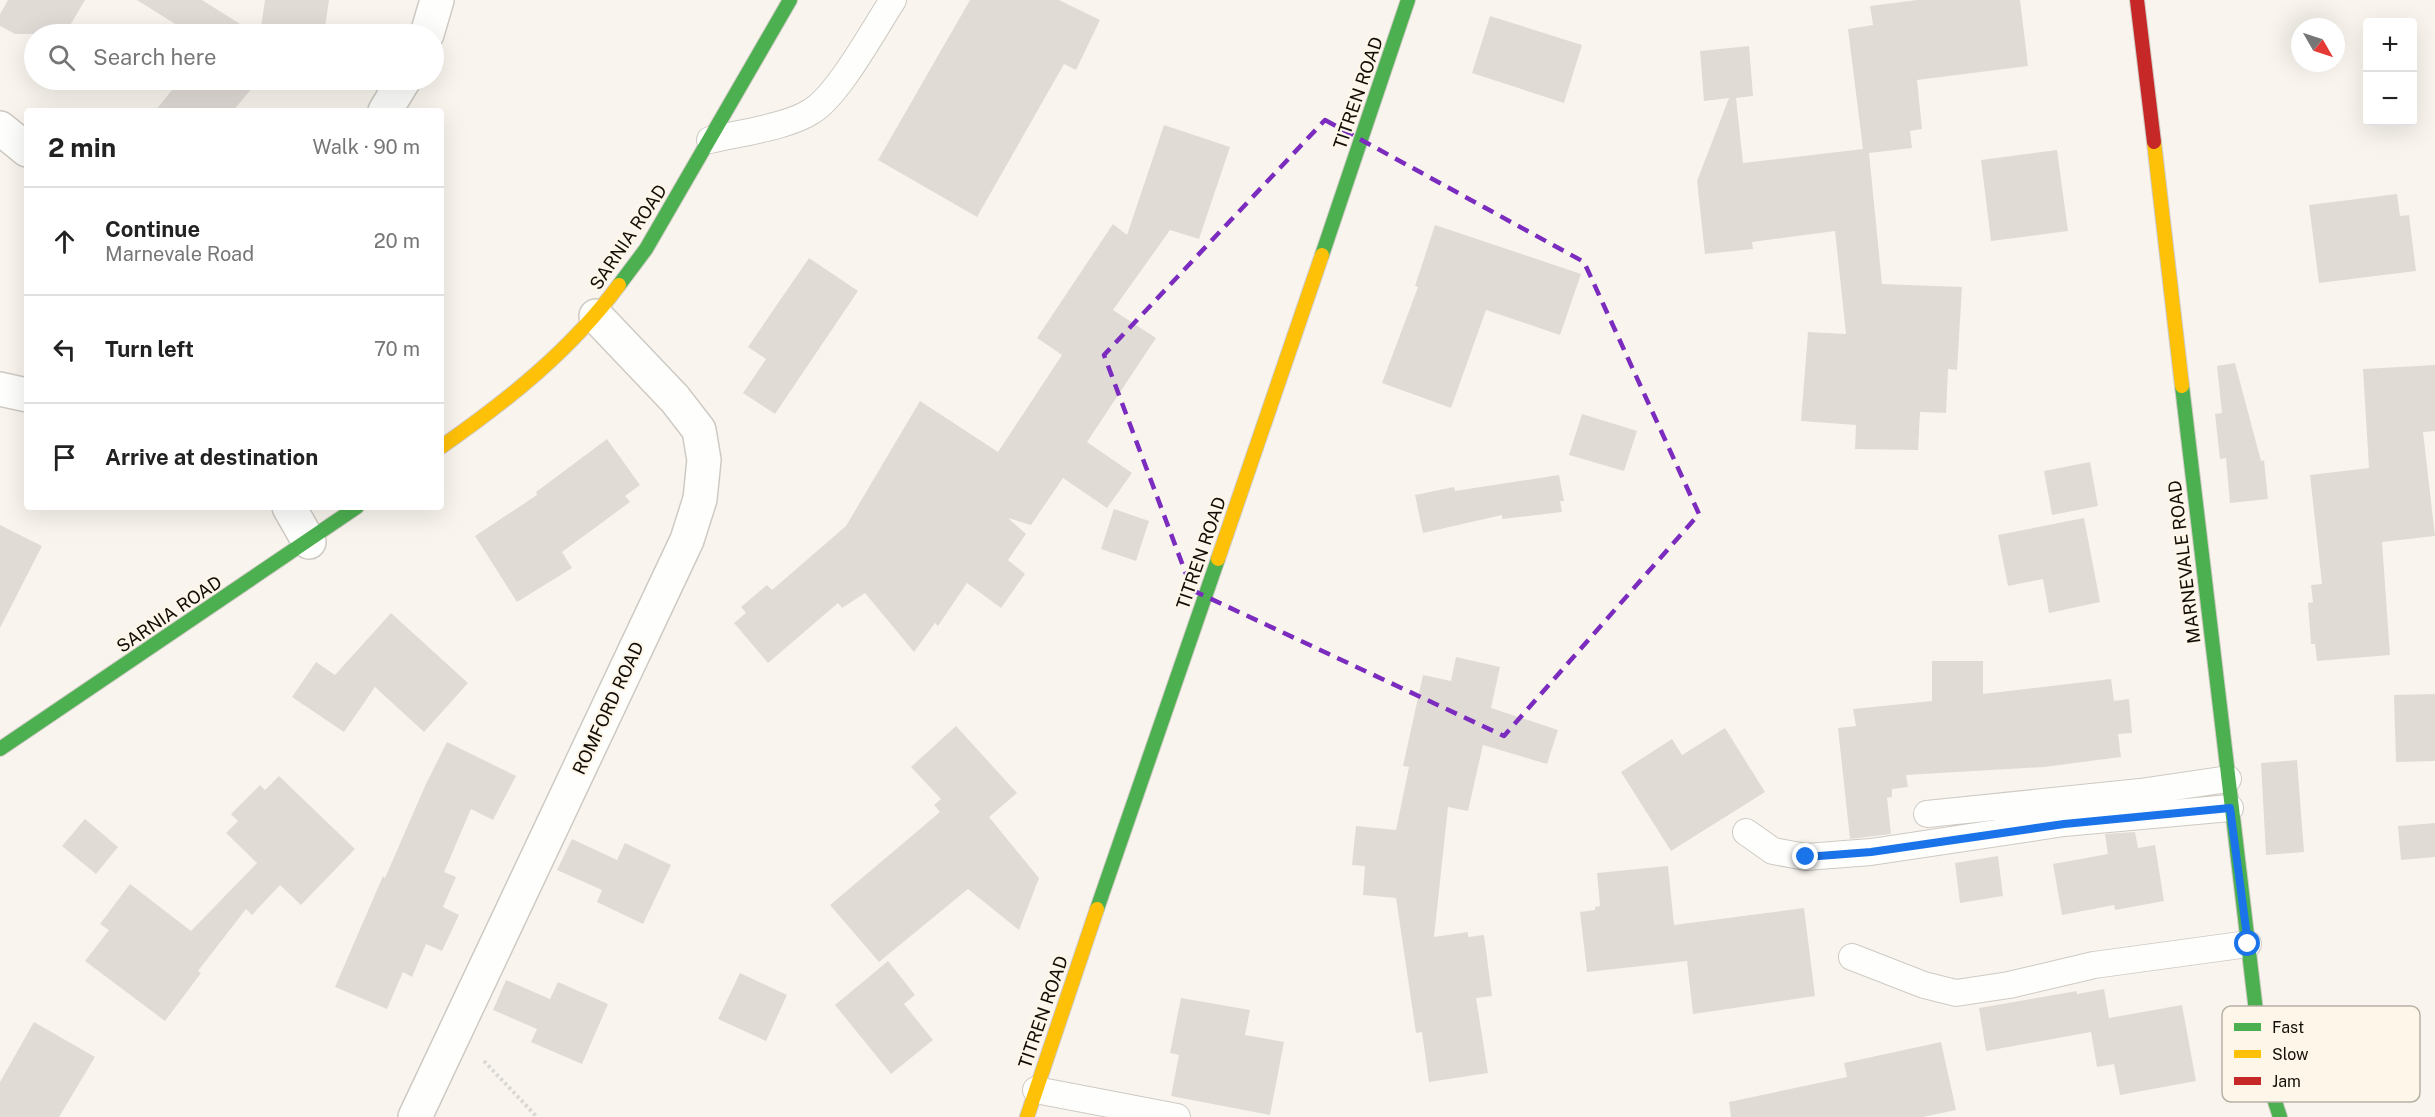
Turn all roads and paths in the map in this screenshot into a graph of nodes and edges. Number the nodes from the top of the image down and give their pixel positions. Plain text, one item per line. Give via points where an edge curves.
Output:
1 (437, 0) edge
2 (790, 0) edge
3 (893, 0) edge
4 (1408, 0) edge
5 (2138, 0) edge
6 (430, 24) edge
7 (398, 90) edge
8 (387, 108) edge
9 (0, 128) edge
10 (710, 140) junction
11 (24, 148) edge
12 (596, 316) junction
13 (0, 389) edge
14 (24, 393) edge
15 (444, 445) edge
16 (291, 510) edge
17 (353, 510) edge
18 (309, 542) junction
19 (0, 749) edge
20 (2228, 779) junction
21 (2230, 808) junction
22 (1927, 814) dead end
23 (1746, 832) dead end
24 (2248, 944) junction
25 (1852, 957) dead end
26 (2255, 1006) edge
27 (456, 1030) junction
28 (1036, 1090) junction
29 (2275, 1102) edge
30 (415, 1117) edge
31 (537, 1117) edge
32 (1027, 1117) edge
33 (1177, 1117) edge
34 (2280, 1117) edge

1 - 6 street
2 - 10 street, SARNIA ROAD
3 - 10 lane via 832,93 813,111 793,120
4 - 28 street, TITREN ROAD
5 - 20 street, MARNEVALE ROAD
7 - 8 street
9 - 11 street
10 - 12 street, SARNIA ROAD via 646,249
12 - 15 street, SARNIA ROAD via 544,367
12 - 27 street, ROMFORD ROAD via 699,430 704,460 700,499 687,540
13 - 14 street
16 - 18 street
17 - 18 street, SARNIA ROAD
18 - 19 street, SARNIA ROAD
20 - 21 street, MARNEVALE ROAD
20 - 22 lane
21 - 23 lane via 2064,824 1806,857 1773,850
21 - 24 street, MARNEVALE ROAD
24 - 25 lane via 2094,965 1956,993
24 - 26 street, MARNEVALE ROAD
27 - 30 street, ROMFORD ROAD
27 - 31 path
28 - 32 street, TITREN ROAD
28 - 33 lane
29 - 34 street, MARNEVALE ROAD

